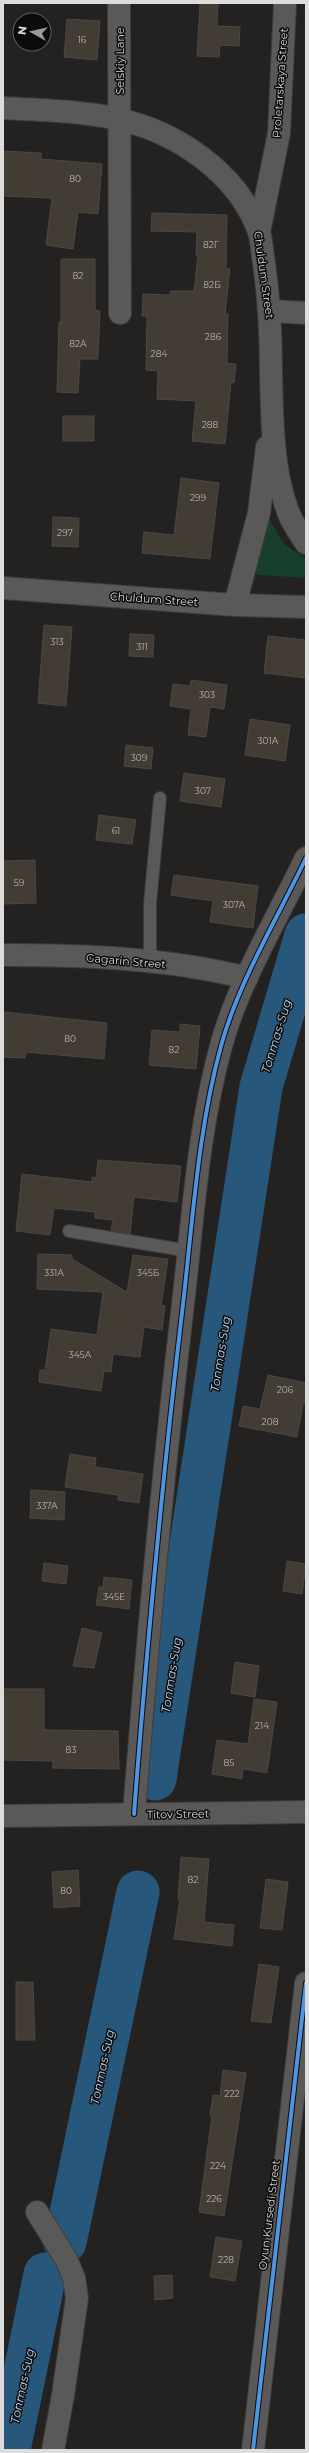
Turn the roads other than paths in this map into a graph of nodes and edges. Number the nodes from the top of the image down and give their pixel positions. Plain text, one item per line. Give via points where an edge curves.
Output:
1 (119, 3) edge
2 (285, 3) edge
3 (3, 108) edge
4 (120, 119) junction
5 (259, 232) junction
6 (271, 311) junction
7 (306, 313) edge
8 (120, 314) dead end
9 (272, 405) junction
10 (306, 543) edge
11 (3, 588) edge
12 (235, 605) junction
13 (306, 607) edge
14 (160, 798) dead end
15 (306, 858) edge
16 (3, 955) edge
17 (150, 962) junction
18 (247, 978) junction
19 (69, 1231) dead end
20 (189, 1251) junction
21 (306, 1812) edge
22 (134, 1814) junction
23 (3, 1816) edge
24 (306, 1983) edge
25 (37, 2212) dead end
26 (53, 2450) edge
27 (253, 2450) edge

1 - 4 street, Selskiy Lane
2 - 5 street, Proletarskaya Street via 279,133
3 - 4 street, Chuldum Street via 80,112
4 - 5 street, Chuldum Street via 183,145 204,160 226,178 244,203
4 - 8 street, Selskiy Lane
5 - 6 street, Chuldum Street
6 - 7 street
6 - 9 street, Chuldum Street
9 - 10 street, Chuldum Street via 279,480 289,514
9 - 12 street via 259,513
11 - 12 street, Chuldum Street
12 - 13 street, Chuldum Street
14 - 17 lane via 150,903
15 - 18 street
16 - 17 street, Gagarin Street via 54,955
17 - 18 street, Gagarin Street via 207,968
18 - 20 street via 221,1045 204,1122
19 - 20 lane
20 - 22 street via 147,1640
21 - 22 street, Titov Street
22 - 23 street, Titov Street
24 - 27 street, Oyun Kursedi Street
25 - 26 street via 66,2259 74,2278 77,2298

